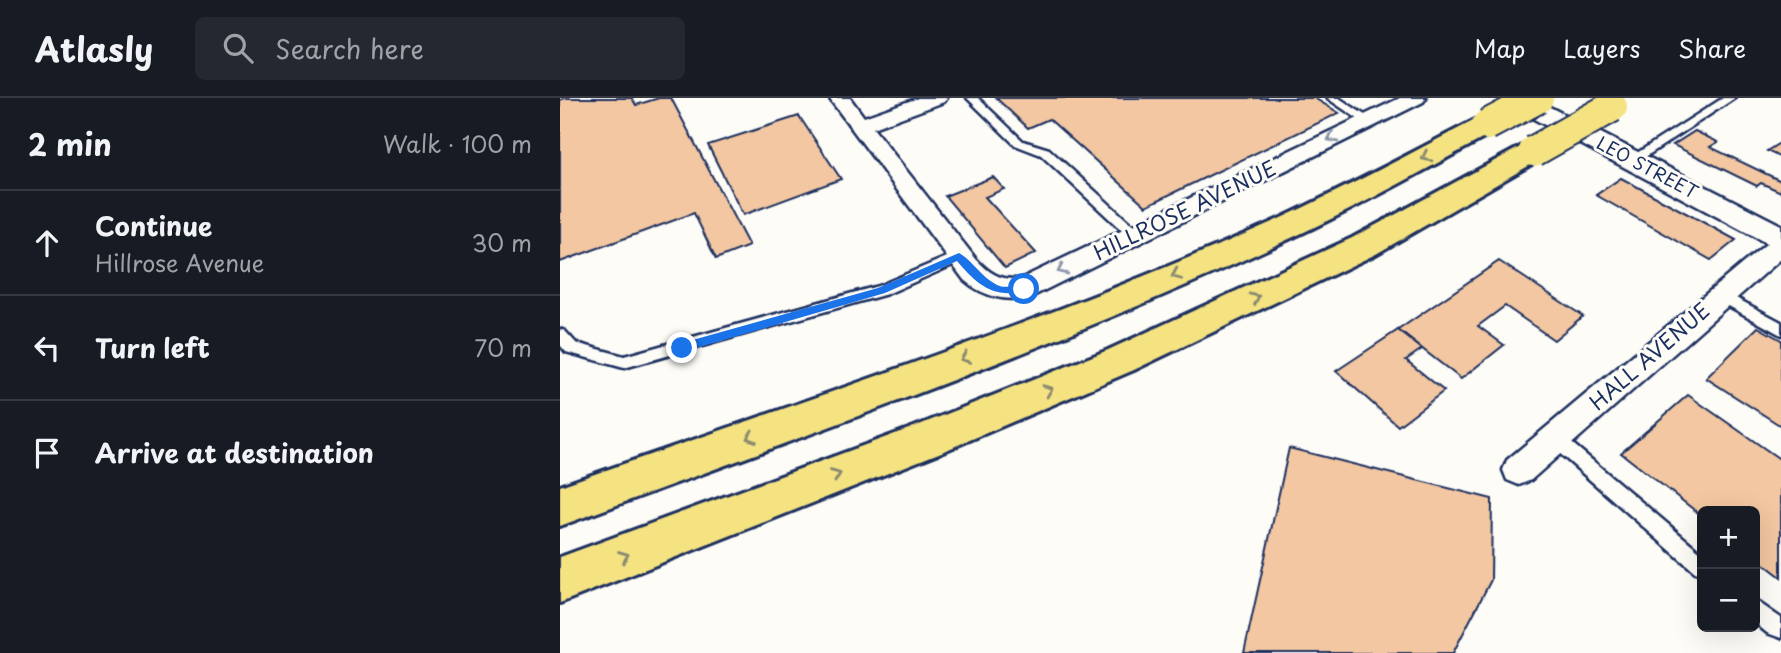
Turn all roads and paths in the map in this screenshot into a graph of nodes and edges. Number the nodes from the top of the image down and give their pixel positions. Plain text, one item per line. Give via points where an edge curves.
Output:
1 (839, 98) edge
2 (937, 98) edge
3 (972, 98) edge
4 (1332, 98) edge
5 (1416, 98) edge
6 (1513, 98) edge
7 (1538, 98) edge
8 (1730, 98) edge
9 (1620, 103) edge
10 (1368, 121) junction
11 (862, 125) junction
12 (1632, 160) junction
13 (1135, 235) junction
14 (1781, 238) edge
15 (1781, 245) edge
16 (959, 257) junction
17 (1721, 295) junction
18 (1781, 329) edge
19 (560, 335) edge
20 (1555, 439) junction
21 (1519, 470) dead end
22 (560, 506) edge
23 (1697, 561) edge
24 (560, 580) edge
25 (1760, 614) edge
26 (1781, 628) edge

1 - 11 street, HILLROSE AVENUE
2 - 11 street
3 - 13 lane via 1013,139 1045,152
4 - 10 lane
5 - 10 street, HILLROSE AVENUE
6 - 12 street, LEO STREET
7 -> 22 highway, bridge via 1263,239 1118,300
8 - 12 lane
24 -> 9 highway, bridge via 1121,360 1364,246
10 -> 13 street, HILLROSE AVENUE
11 - 16 street, HILLROSE AVENUE
12 - 14 street, LEO STREET
13 -> 16 street, HILLROSE AVENUE via 1024,289 1000,290 977,278
15 - 17 street, HALL AVENUE
16 - 19 lane via 882,290 624,362 571,348
17 - 18 lane
17 - 20 street, HALL AVENUE
20 - 21 street, HALL AVENUE
20 - 23 lane
25 - 26 lane

